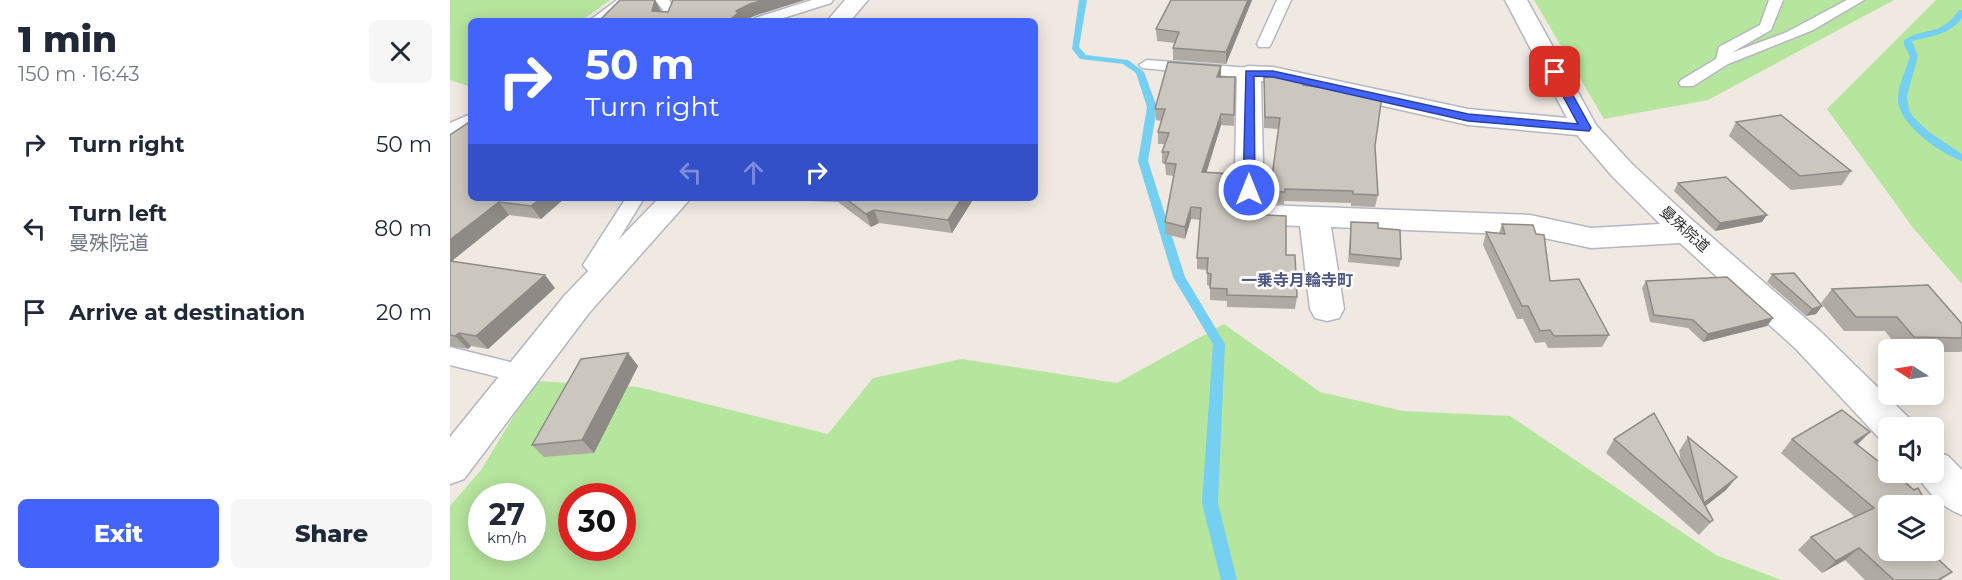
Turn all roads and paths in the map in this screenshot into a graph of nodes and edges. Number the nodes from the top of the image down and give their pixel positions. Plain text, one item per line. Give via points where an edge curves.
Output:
1 (626, 0) edge
2 (662, 0) edge
3 (826, 0) edge
4 (857, 0) edge
5 (1284, 0) edge
6 (1516, 0) edge
7 (1776, 0) edge
8 (1857, 0) edge
9 (600, 18) edge
10 (668, 18) edge
11 (769, 18) edge
12 (841, 18) edge
13 (1264, 44) dead end
14 (1723, 61) junction
15 (1147, 65) dead end
16 (1249, 73) junction
17 (1686, 83) dead end
18 (468, 121) edge
19 (1585, 128) junction
20 (450, 130) edge
21 (633, 201) edge
22 (673, 201) edge
23 (1314, 217) junction
24 (1687, 232) junction
25 (608, 271) junction
26 (1327, 309) dead end
27 (450, 356) edge
28 (522, 374) junction
29 (1883, 417) edge
30 (450, 467) edge
31 (1944, 478) edge
32 (1962, 497) edge

1 - 9 lane
2 - 10 lane via 670,10
3 - 11 lane
4 - 12 street
5 - 13 lane
6 - 19 street, 曼殊院道
7 - 14 lane via 1766,27 1724,50
8 - 14 lane via 1825,21 1779,42
14 - 17 lane
15 - 16 lane
16 - 19 street via 1273,74 1468,117
16 - 23 street via 1249,214
18 - 20 lane
19 - 24 street, 曼殊院道
21 - 25 lane via 593,265
22 - 25 street
23 - 24 street via 1530,225 1591,238
23 - 26 street
24 - 29 street, 曼殊院道 via 1808,340
25 - 28 street
27 - 28 lane
28 - 30 street
31 - 32 street

